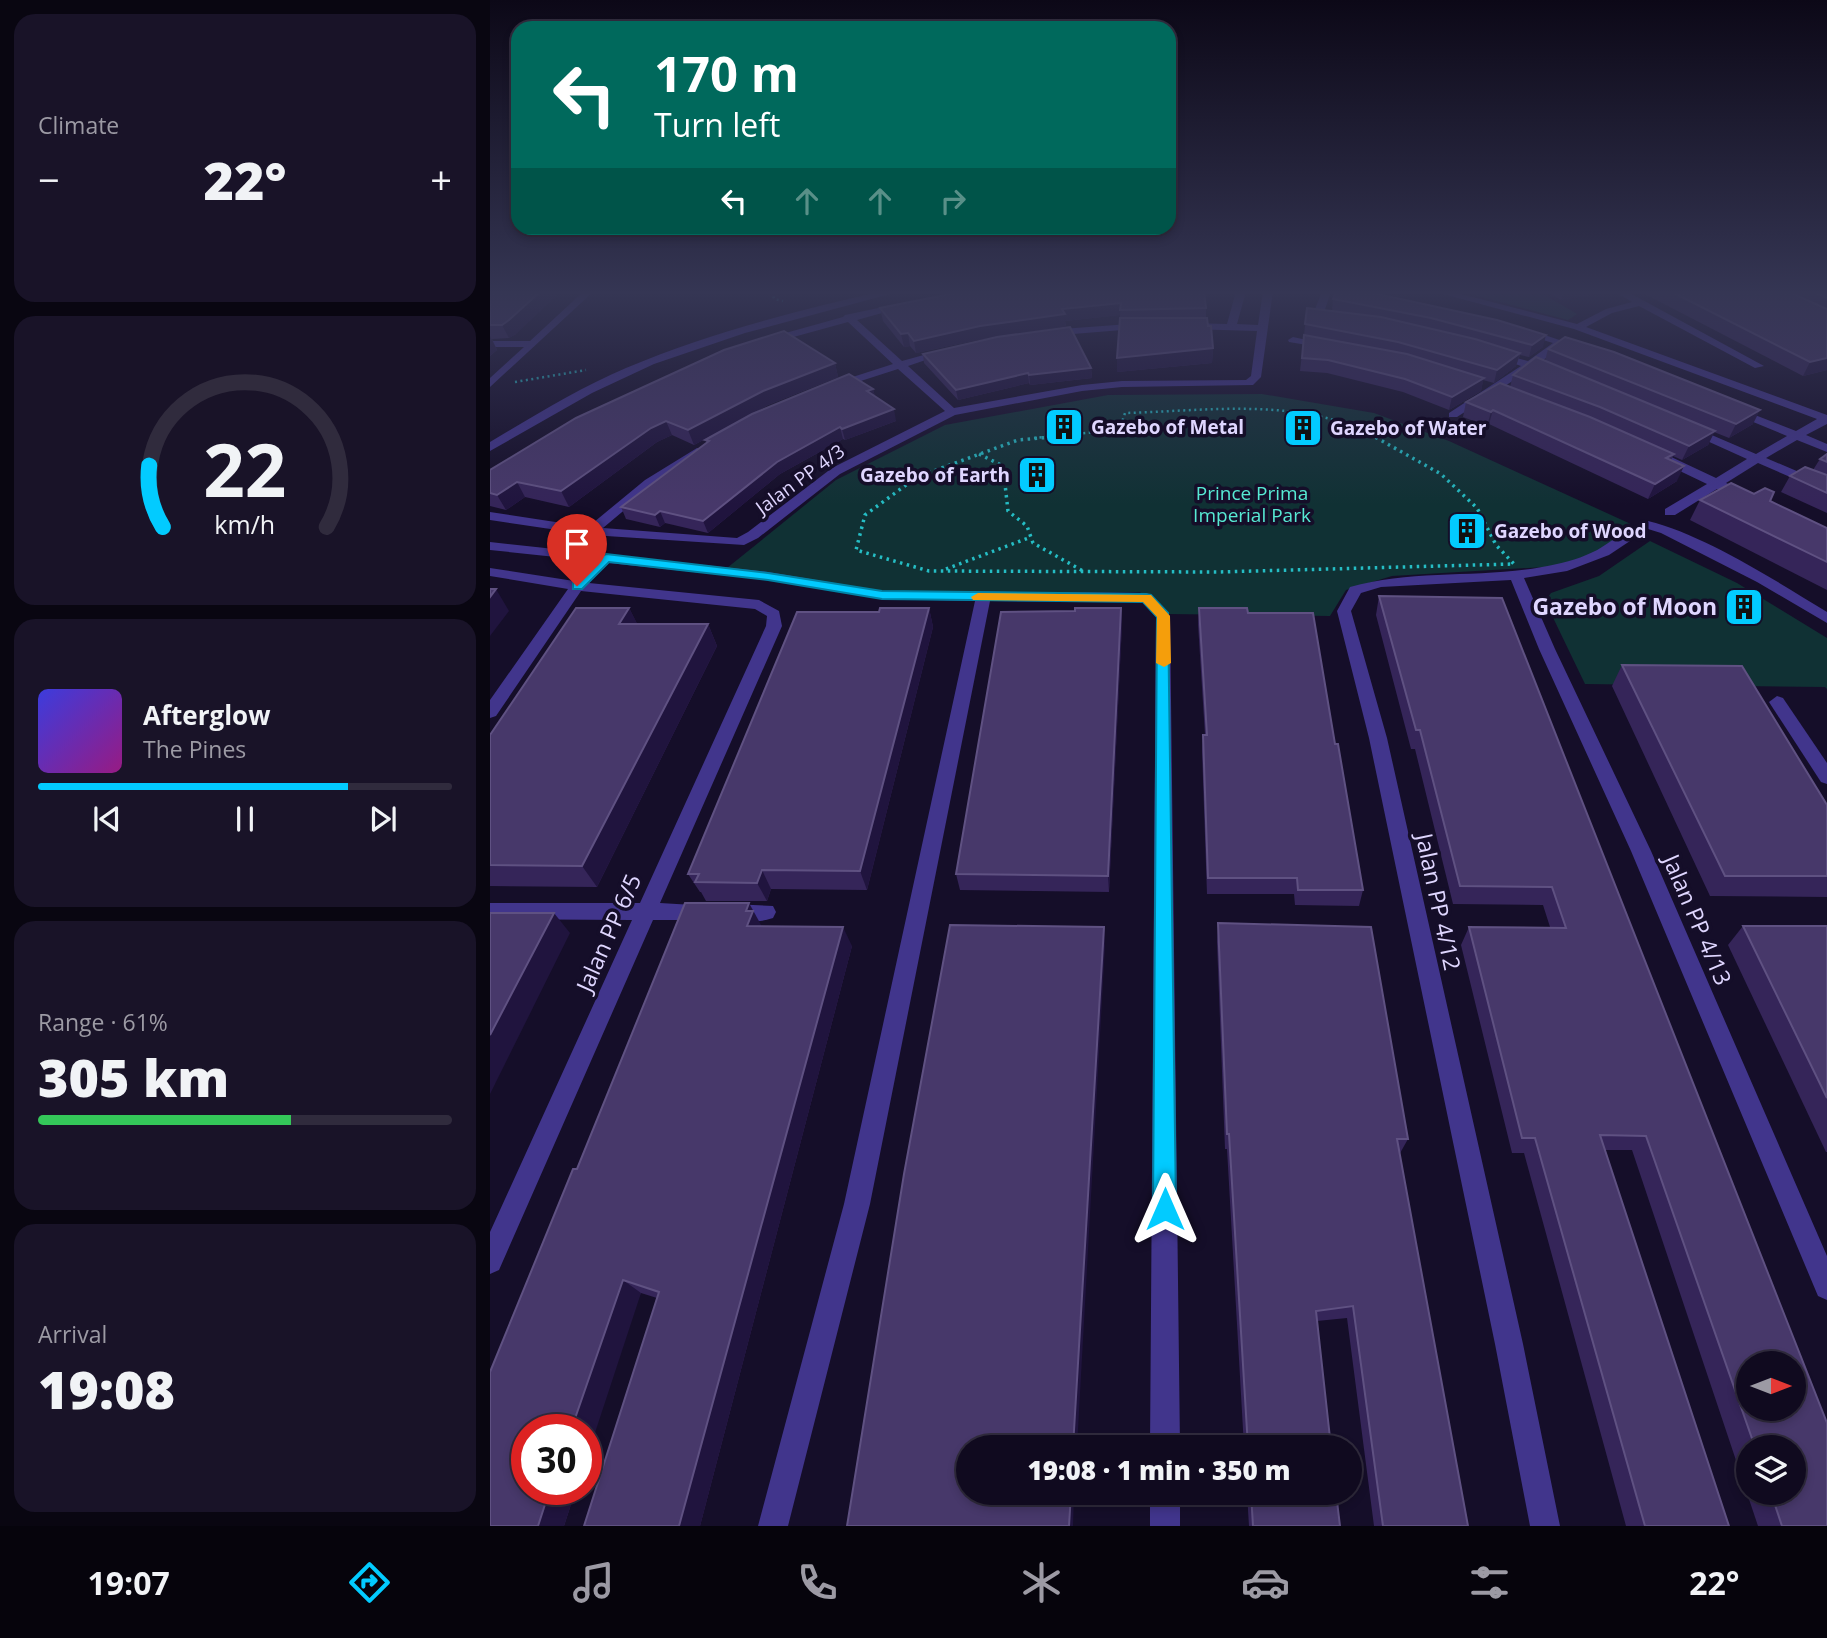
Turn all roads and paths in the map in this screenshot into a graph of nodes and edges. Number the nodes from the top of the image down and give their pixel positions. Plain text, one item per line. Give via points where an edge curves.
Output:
1 (513, 362) edge
2 (648, 362) edge
3 (903, 362) edge
4 (1258, 362) edge
5 (1522, 362) edge
6 (1534, 362) edge
7 (1678, 362) edge
8 (1752, 362) edge
9 (900, 363) junction
10 (1530, 365) junction
11 (1759, 366) dead end
12 (1563, 377) edge
13 (1474, 383) edge
14 (490, 384) edge
15 (824, 390) edge
16 (1501, 393) junction
17 (1721, 405) edge
18 (952, 412) junction
19 (1453, 415) edge
20 (1827, 419) edge
21 (1674, 422) edge
22 (1796, 436) junction
23 (712, 442) edge
24 (490, 447) edge
25 (1827, 448) edge
26 (1649, 452) edge
27 (979, 454) junction
28 (1757, 458) junction
29 (1717, 483) junction
30 (1827, 489) edge
31 (1754, 501) edge
32 (1670, 512) dead end
33 (490, 516) edge
34 (591, 531) junction
35 (1031, 537) junction
36 (490, 546) edge
37 (606, 558) junction
38 (941, 570) junction
39 (1084, 571) junction
40 (490, 572) edge
41 (1516, 575) junction
42 (577, 586) junction
43 (983, 597) junction
44 (1827, 618) edge
45 (1777, 702) dead end
46 (490, 712) edge
47 (1827, 777) edge
48 (490, 911) edge
49 (645, 912) junction
50 (766, 912) dead end
51 (490, 1261) edge
52 (1827, 1287) edge
53 (1165, 1435) edge
54 (1165, 1505) edge
55 (773, 1526) edge
56 (1165, 1526) edge
57 (1545, 1526) edge

1 - 14 street
2 - 24 street via 574,397
3 - 9 street
4 - 18 street, Jalan PP 4/3 via 1256,377 1249,383 1122,384
5 - 10 street
6 - 10 street
7 - 20 street
8 - 11 street
9 - 15 street
9 - 18 street
10 - 12 street
10 - 16 street
13 - 16 street
16 - 19 street
17 - 22 street
18 - 34 street, Jalan PP 4/3 via 836,471 740,542
20 - 22 street
21 - 28 street
22 - 25 street
22 - 28 street
23 - 34 street via 649,483
26 - 29 street
27 - 35 path via 1003,466 1008,511 1027,526
27 - 38 path via 917,477 865,515 856,550
27 - 39 path via 1018,440 1106,431 1121,425 1125,413 1269,410 1325,417 1366,431 1441,474 1477,508 1496,545 1514,564
28 - 29 street
28 - 30 street
29 - 31 street
29 - 32 street
33 - 34 street
35 - 38 path
35 - 39 path via 1033,543
36 - 37 street
37 - 42 street
37 - 43 street via 768,576 882,595
38 - 39 path
40 - 42 street
41 - 44 street, Jalan PP 4/12 via 1562,568 1594,556 1648,525 1762,579
41 - 52 street, Jalan PP 4/13 via 1641,851
41 - 57 street, Jalan PP 4/12 via 1380,583 1355,590 1344,611 1378,738
42 - 46 street
42 - 49 street, Jalan PP 6/5 via 760,605 774,614 774,626
43 - 53 street via 1146,598 1164,616
43 - 55 street via 858,1204
45 - 47 street
48 - 49 street
49 - 50 street
49 - 51 street, Jalan PP 6/5
54 - 56 street

